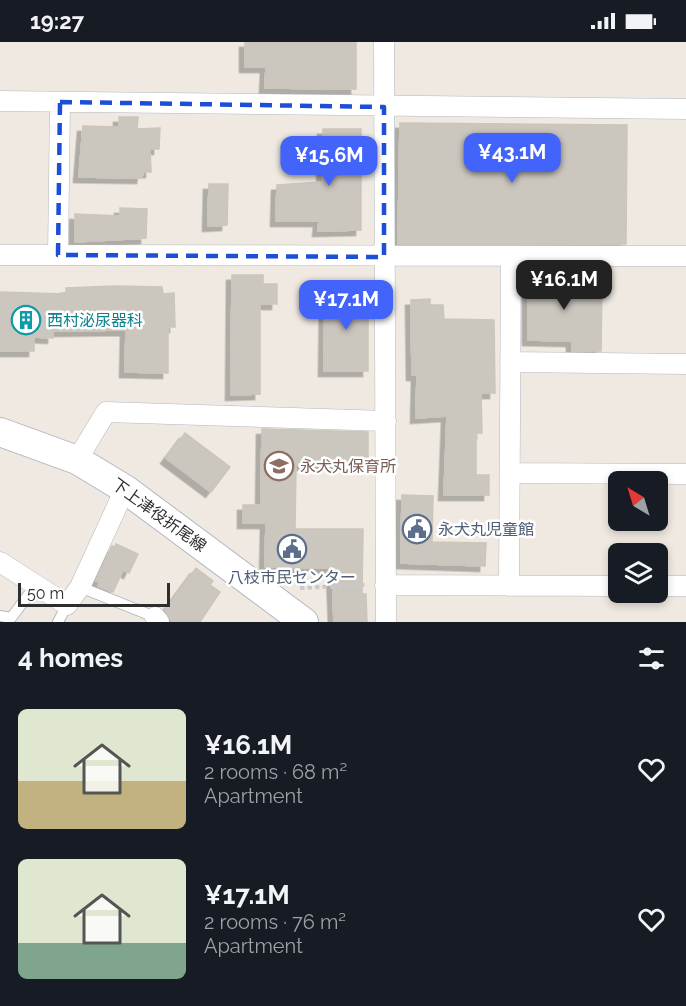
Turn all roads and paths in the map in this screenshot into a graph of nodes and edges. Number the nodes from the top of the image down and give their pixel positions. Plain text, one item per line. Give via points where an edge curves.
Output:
1 (384, 42) edge
2 (0, 101) edge
3 (60, 102) junction
4 (384, 107) junction
5 (686, 109) edge
6 (0, 255) edge
7 (58, 255) junction
8 (384, 256) junction
9 (686, 256) edge
10 (511, 258) junction
11 (510, 362) junction
12 (686, 364) edge
13 (386, 421) junction
14 (0, 432) edge
15 (76, 460) junction
16 (511, 474) junction
17 (686, 474) edge
18 (125, 489) junction
19 (0, 562) edge
20 (385, 585) junction
21 (35, 586) junction
22 (509, 586) junction
23 (608, 586) edge
24 (668, 586) edge
25 (686, 586) edge
26 (80, 587) junction
27 (260, 590) junction
28 (63, 614) edge
29 (6, 619) edge
30 (157, 620) edge
31 (304, 622) edge
32 (386, 622) edge

1 - 4 street
2 - 3 street
3 - 4 street
3 - 7 street
4 - 5 street
4 - 8 street
6 - 7 street
7 - 8 street
8 - 10 street
8 - 13 street
9 - 10 street
10 - 11 street
11 - 12 street
11 - 16 street
13 - 15 street via 106,412
13 - 20 street
14 - 15 main road, 下上津役折尾線
15 - 18 main road, 下上津役折尾線
16 - 17 street
16 - 22 street
18 - 26 street
18 - 27 main road, 下上津役折尾線
19 - 21 street
20 - 22 street
20 - 27 path
20 - 32 street
21 - 28 street
21 - 29 lane
22 - 23 street
24 - 25 street
26 - 28 street
26 - 30 lane
27 - 31 main road, 下上津役折尾線

